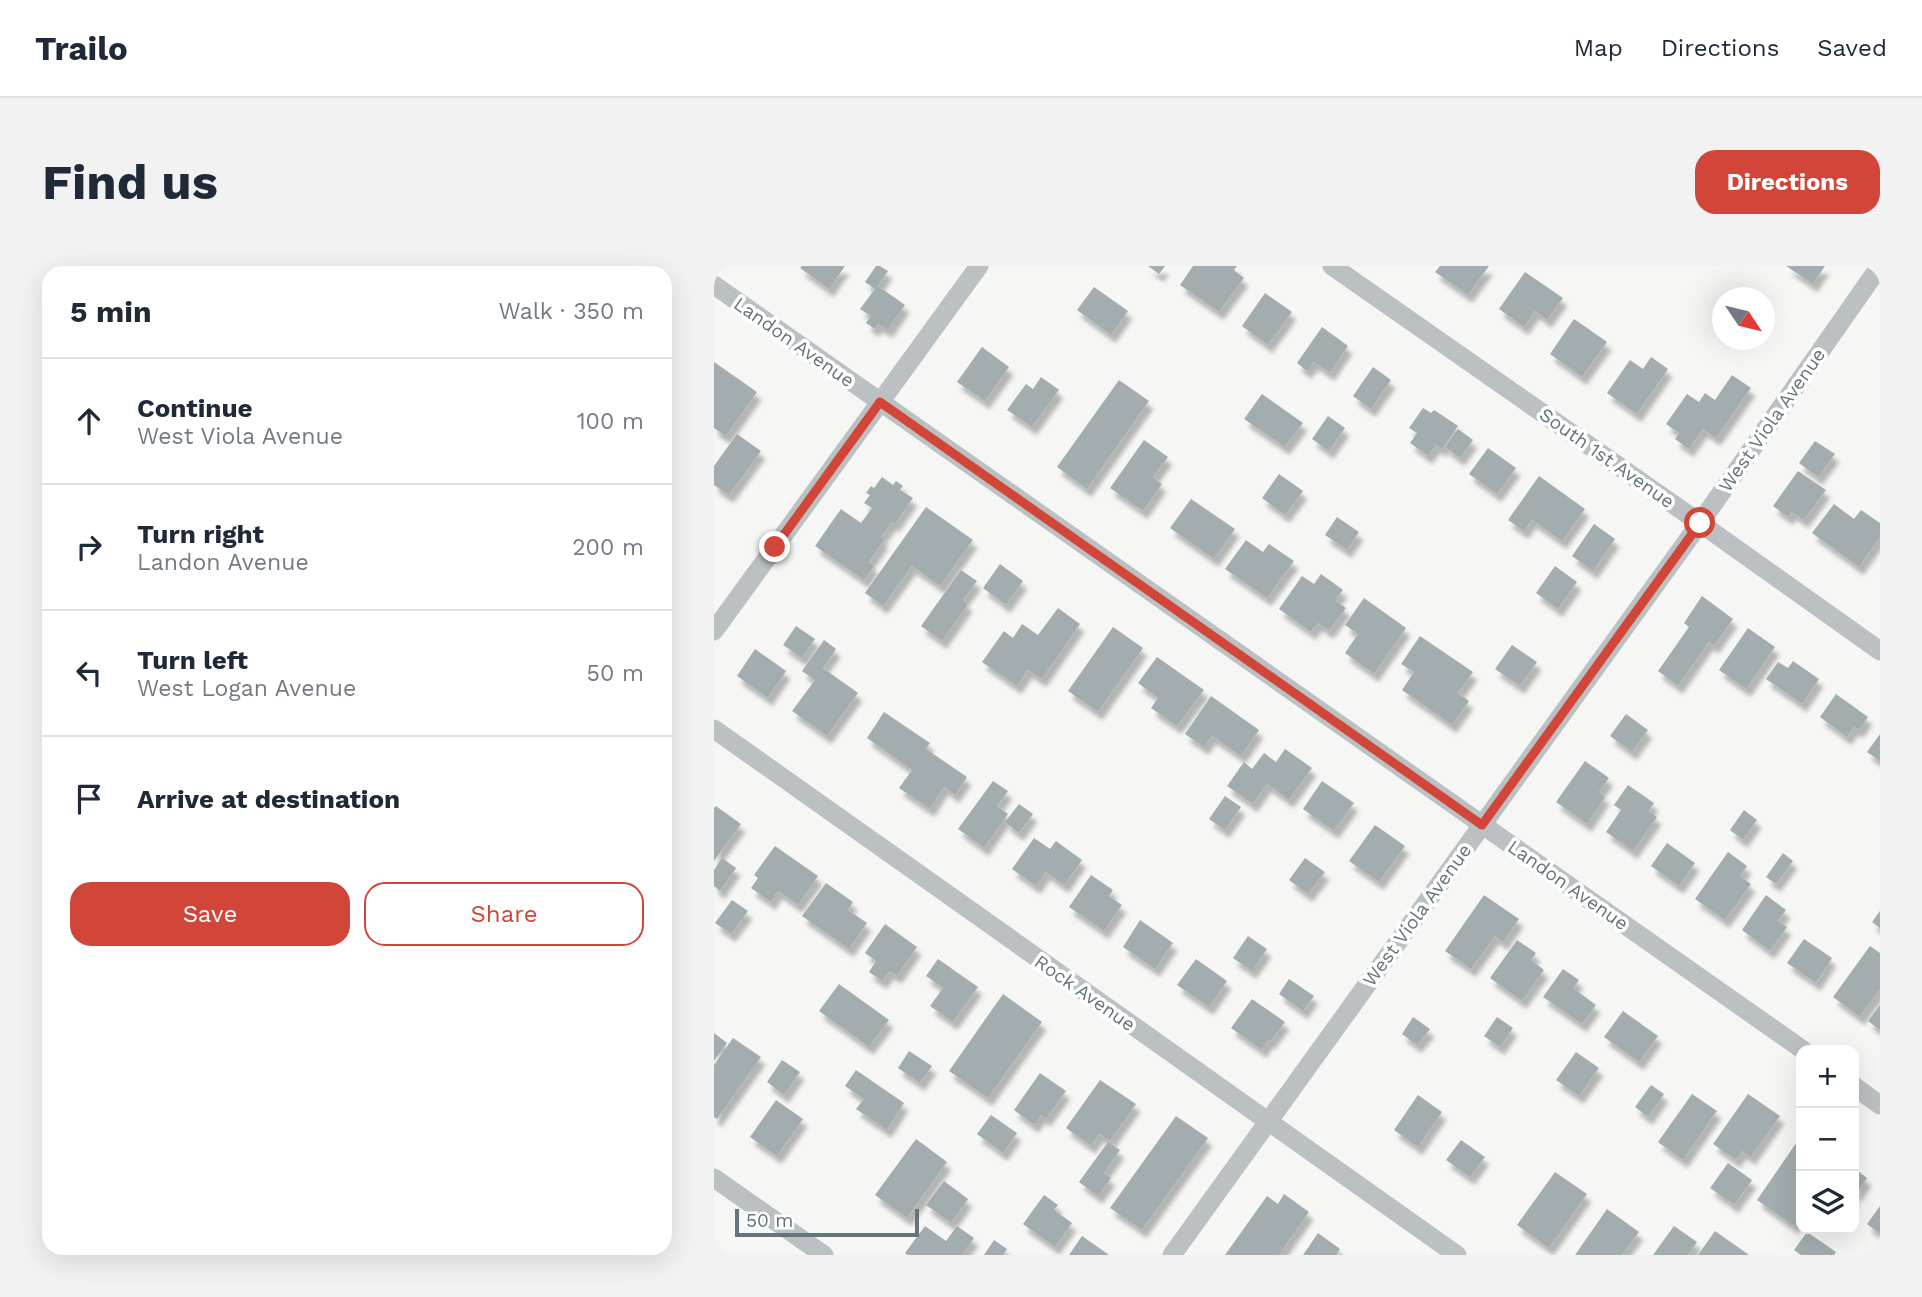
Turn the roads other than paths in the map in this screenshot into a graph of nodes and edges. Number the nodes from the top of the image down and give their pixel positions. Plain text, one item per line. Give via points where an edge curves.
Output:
1 (979, 266) edge
2 (1332, 266) edge
3 (1880, 266) edge
4 (714, 285) edge
5 (880, 402) junction
6 (1700, 523) junction
7 (714, 631) edge
8 (1880, 651) edge
9 (714, 729) edge
10 (1482, 825) junction
11 (1796, 1045) edge
12 (1859, 1089) edge
13 (1880, 1104) edge
14 (1268, 1122) junction
15 (714, 1178) edge
16 (824, 1255) edge
17 (1172, 1255) edge
18 (1457, 1255) edge

1 - 5 street
2 - 6 street, South 1st Avenue
3 - 6 street, West Viola Avenue
4 - 5 street, Landon Avenue
5 - 7 street
5 - 10 street, Landon Avenue
6 - 8 street, South 1st Avenue
6 - 10 street, West Viola Avenue
9 - 14 street, Rock Avenue
10 - 11 street, Landon Avenue
10 - 14 street, West Viola Avenue
12 - 13 street
14 - 17 street, West Viola Avenue
14 - 18 street, Rock Avenue
15 - 16 street

